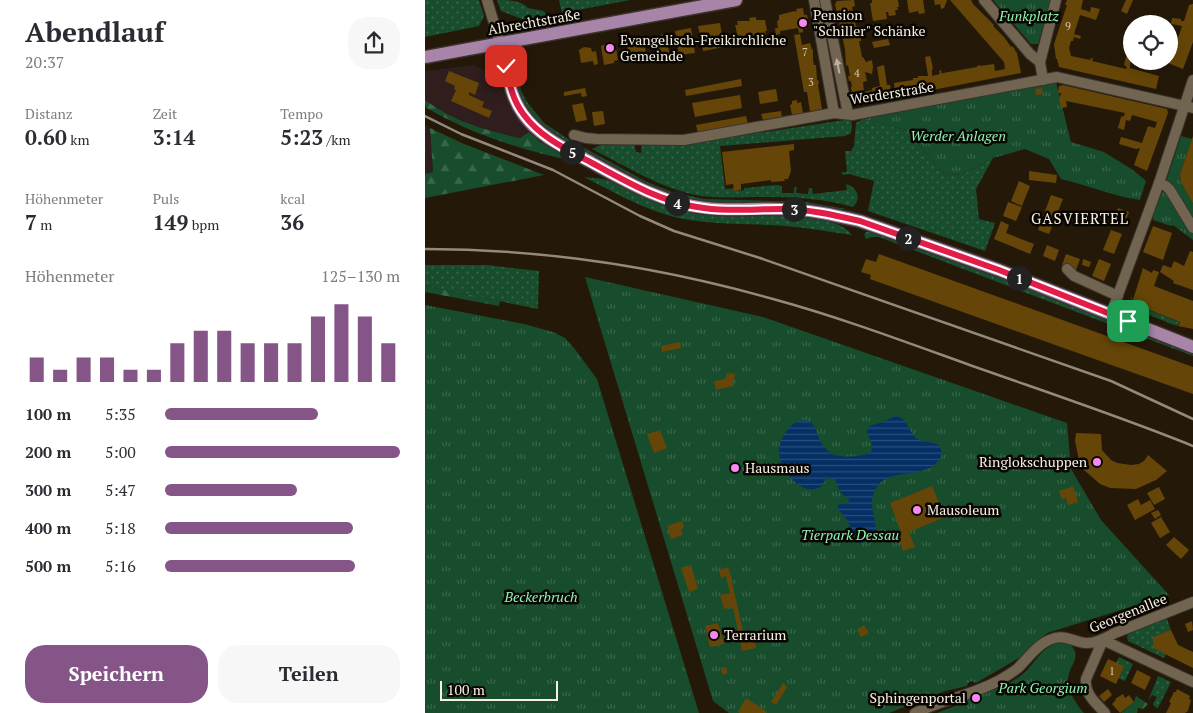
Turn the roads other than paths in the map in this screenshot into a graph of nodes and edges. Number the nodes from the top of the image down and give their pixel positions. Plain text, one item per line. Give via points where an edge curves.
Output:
1 (487, 0) edge
2 (736, 0) edge
3 (814, 0) edge
4 (825, 0) edge
5 (984, 0) edge
6 (1056, 0) edge
7 (500, 43) junction
8 (425, 56) edge
9 (1040, 62) junction
10 (1043, 80) junction
11 (1193, 80) edge
12 (1188, 107) edge
13 (834, 113) junction
14 (848, 114) junction
15 (573, 135) dead end
16 (1159, 183) junction
17 (1193, 228) edge
18 (1067, 269) dead end
19 (1118, 296) junction
20 (1111, 314) junction
21 (1193, 347) edge
22 (1193, 602) edge
23 (1103, 640) junction
24 (1193, 682) edge
25 (915, 713) edge
26 (1105, 713) edge

1 - 7 street
2 - 7 main road, Albrechtstraße
3 - 13 street
14 -> 4 street
5 - 9 street via 1029,54
6 - 9 street
7 - 8 main road, Albrechtstraße
7 - 20 main road via 512,94 533,125 554,142 641,189 695,207 797,210 860,221
9 - 10 street
10 - 12 street, Werderstraße via 1057,77
10 - 14 street, Werderstraße
11 - 12 street
12 - 16 street
13 - 14 street, Werderstraße
13 - 15 street, Werderstraße via 684,140
16 - 17 street via 1171,190
16 - 19 street
18 - 19 street via 1074,276
19 - 20 street
20 - 21 main road
22 - 23 street, Georgenallee
23 - 24 street
23 - 25 street, Georgenallee via 1087,644 1063,637 1051,640 998,681
23 - 26 street via 1085,686

